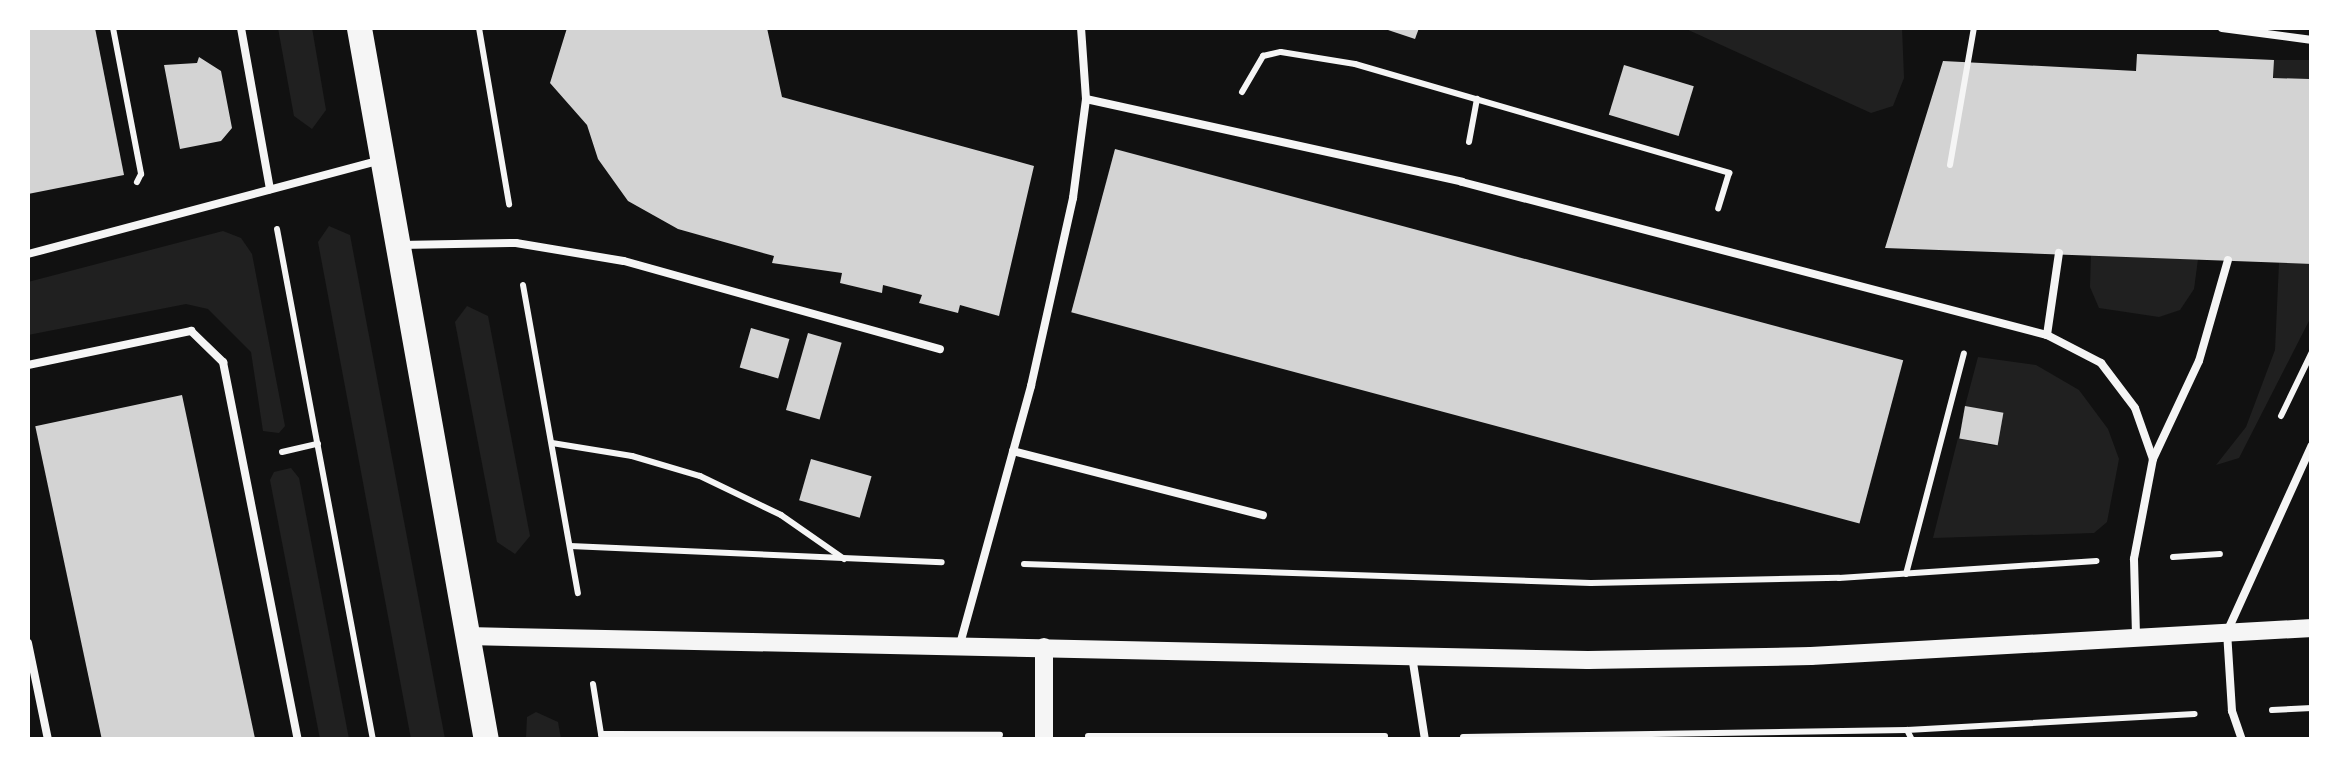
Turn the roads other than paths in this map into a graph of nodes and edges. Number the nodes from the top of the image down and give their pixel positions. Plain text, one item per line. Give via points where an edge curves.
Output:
1 (241, 28) edge
2 (359, 28) edge
3 (1081, 28) edge
4 (2222, 28) edge
5 (2312, 40) edge
6 (1086, 99) junction
7 (381, 160) junction
8 (270, 189) junction
9 (396, 245) junction
10 (28, 254) edge
11 (2058, 254) dead end
12 (2228, 260) dead end
13 (2047, 335) junction
14 (940, 348) dead end
15 (28, 365) edge
16 (2312, 445) edge
17 (1013, 451) junction
18 (2153, 459) junction
19 (1262, 515) dead end
20 (2312, 628) edge
21 (2226, 632) junction
22 (467, 636) junction
23 (2136, 636) junction
24 (28, 643) edge
25 (960, 644) junction
26 (1044, 647) junction
27 (1412, 656) junction
28 (48, 740) edge
29 (298, 740) edge
30 (486, 740) edge
31 (1044, 740) edge
32 (1425, 740) edge
33 (2242, 740) edge

1 - 8 lane
2 - 7 main road
3 - 6 lane
4 - 5 lane
6 - 13 lane via 1462,182
6 - 17 lane via 1073,198
7 - 8 lane
7 - 9 main road
8 - 10 lane
9 - 14 lane via 516,243 624,261
9 - 22 main road
11 - 13 lane
12 - 18 lane via 2199,361
13 - 18 lane via 2101,363 2135,408
15 - 29 lane via 190,331 223,362
16 - 21 lane
17 - 19 lane
17 - 25 lane
18 - 23 lane via 2134,559
20 - 21 street
21 - 23 street
21 - 33 lane via 2232,712
22 - 25 street
22 - 30 main road
23 - 27 street via 1811,656
24 - 28 lane
25 - 26 street
26 - 27 street
26 - 31 street
27 - 32 lane

